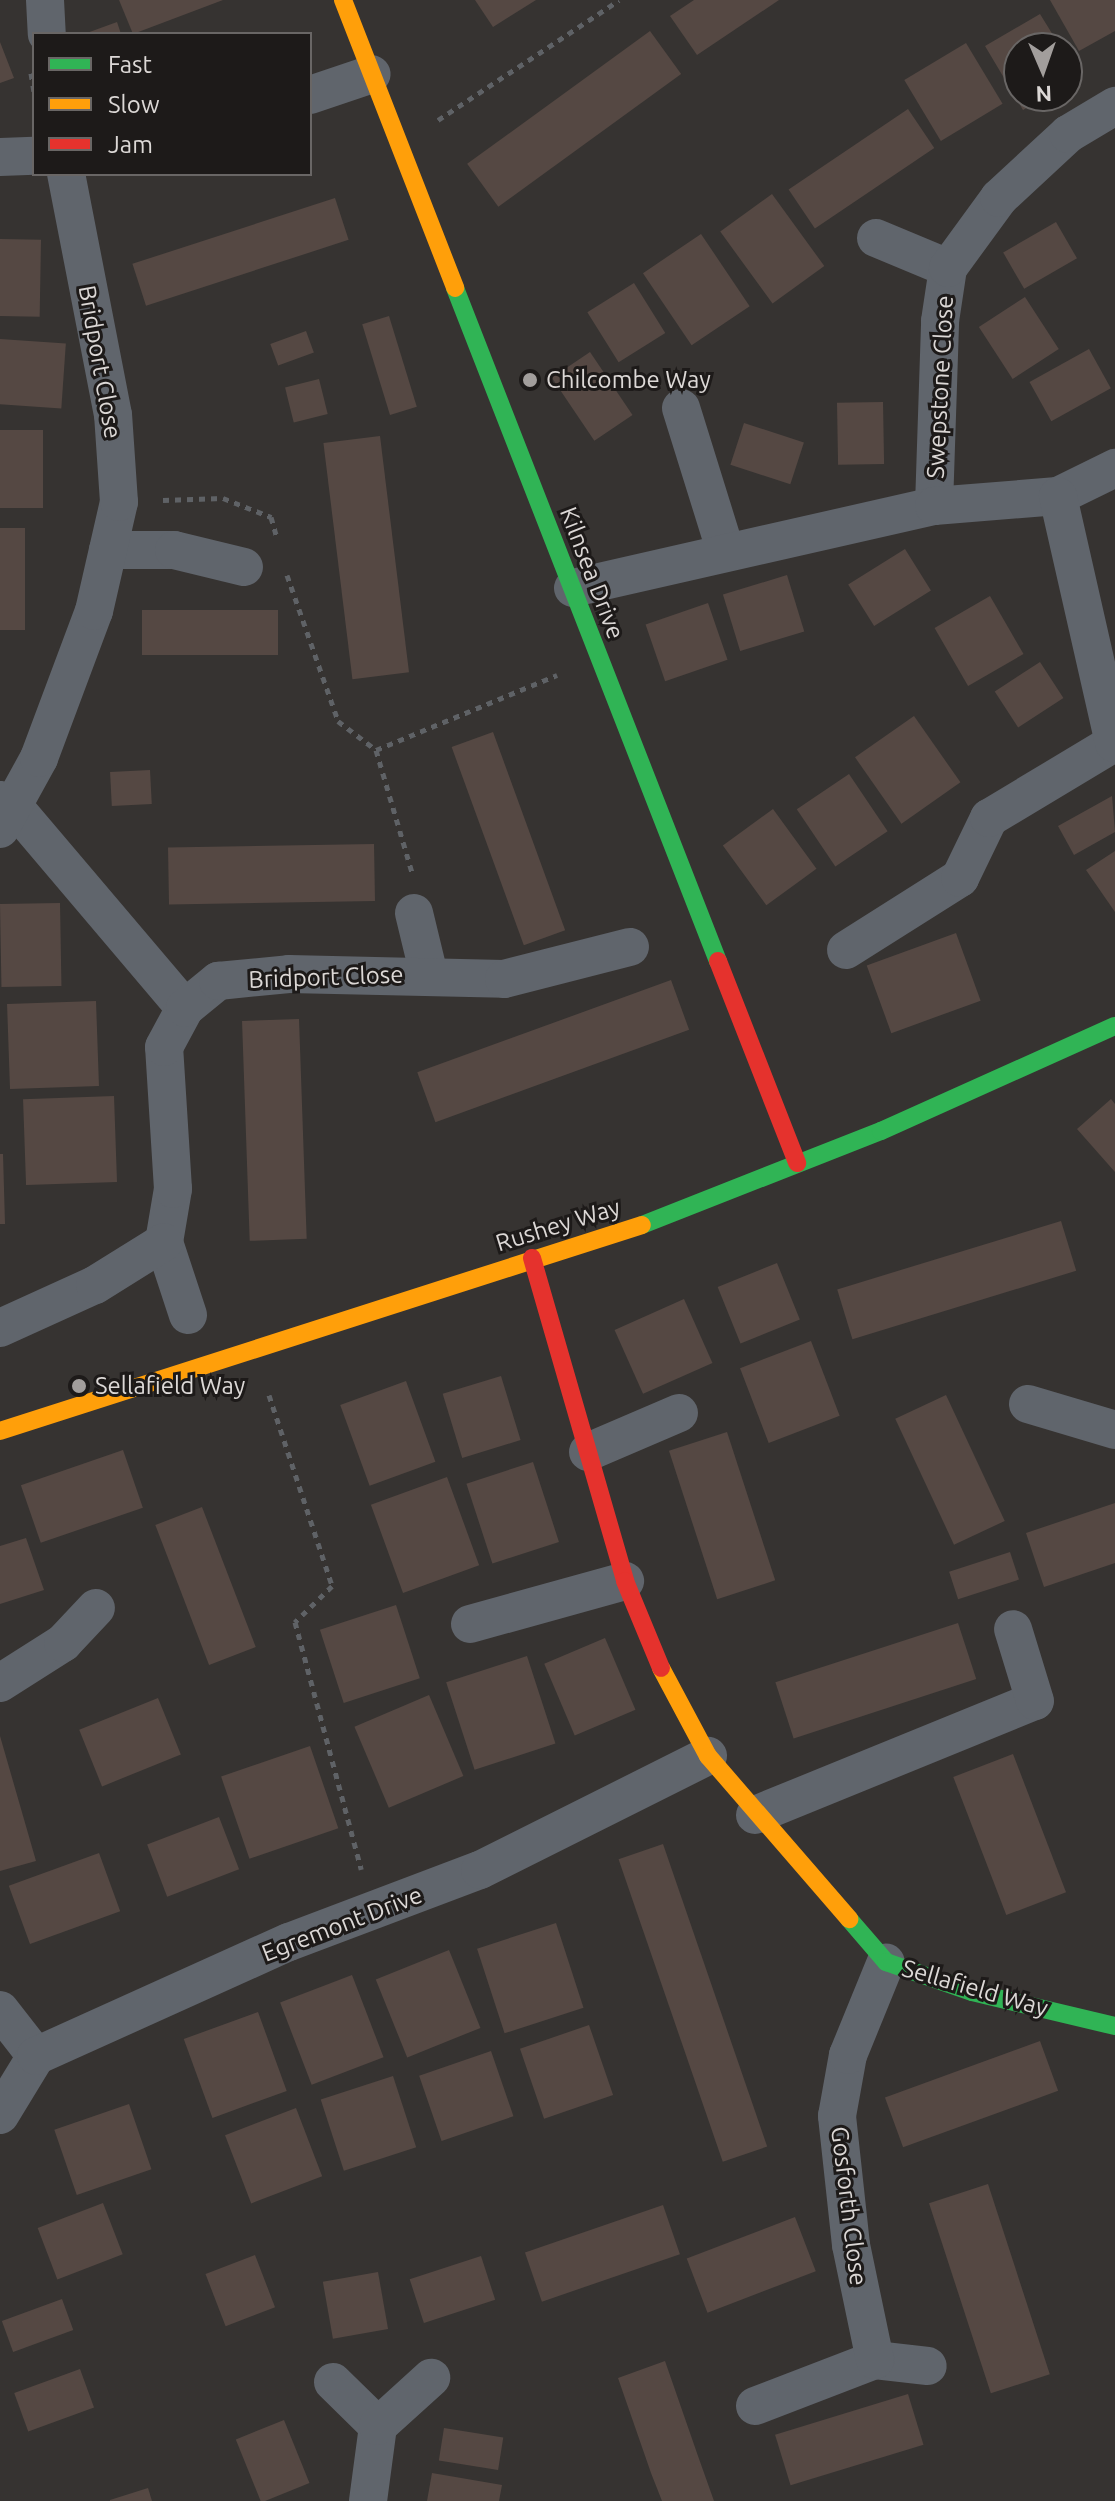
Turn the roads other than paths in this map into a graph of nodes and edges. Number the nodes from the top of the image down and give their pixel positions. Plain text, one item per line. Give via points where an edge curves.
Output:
1 (45, 0) edge
2 (343, 0) edge
3 (47, 32) edge
4 (372, 74) junction
5 (312, 94) edge
6 (1115, 106) edge
7 (32, 156) edge
8 (0, 157) edge
9 (66, 176) edge
10 (876, 238) dead end
11 (948, 268) junction
12 (681, 408) dead end
13 (1115, 468) edge
14 (1058, 496) junction
15 (934, 506) junction
16 (725, 549) junction
17 (108, 550) junction
18 (244, 567) dead end
19 (573, 588) junction
20 (1114, 744) edge
21 (5, 813) edge
22 (414, 913) road end
23 (630, 947) dead end
24 (846, 950) dead end
25 (429, 975) junction
26 (185, 1008) junction
27 (1115, 1026) edge
28 (797, 1163) junction
29 (164, 1242) junction
30 (532, 1258) junction
31 (188, 1315) dead end
32 (0, 1328) edge
33 (1028, 1404) dead end
34 (679, 1413) dead end
35 (1115, 1430) edge
36 (0, 1431) edge
37 (588, 1452) junction
38 (625, 1581) junction
39 (96, 1608) dead end
40 (470, 1624) dead end
41 (1013, 1629) dead end
42 (0, 1683) edge
43 (708, 1756) junction
44 (755, 1815) junction
45 (886, 1962) junction
46 (0, 2010) edge
47 (1115, 2026) edge
48 (36, 2056) junction
49 (0, 2115) edge
50 (875, 2360) junction
51 (928, 2366) dead end
52 (431, 2378) dead end
53 (333, 2382) dead end
54 (755, 2406) dead end
55 (378, 2426) junction
56 (368, 2501) edge

1 - 3 street
2 - 4 street, Kilnsea Drive
4 - 5 street
4 - 19 street, Kilnsea Drive
6 - 11 street, Swepstone Close via 1068,134 999,198
7 - 8 street
9 - 17 street, Bridport Close via 113,415 119,502
10 - 11 street, Swepstone Close
11 - 15 street, Swepstone Close via 940,321
12 - 16 street
13 - 14 street, Swepstone Close
14 - 15 street, Swepstone Close
14 - 20 street
15 - 16 street, Swepstone Close
16 - 19 street, Swepstone Close
17 - 18 street via 174,550
17 - 21 street, Bridport Close via 94,611
19 - 28 street, Kilnsea Drive
20 - 24 street via 989,818 960,878
21 - 26 street, Bridport Close
22 - 25 street, Bridport Close
23 - 25 street, Bridport Close via 504,979
25 - 26 street, Bridport Close via 289,974 218,981
26 - 29 street, Bridport Close via 164,1047 173,1189
27 - 28 street, Rushey Way
28 - 30 street, Rushey Way via 666,1217
29 - 31 street, Bridport Close
29 - 32 street via 95,1285
30 - 36 street, Rushey Way
30 - 37 street, Sellafield Way
33 - 35 street
34 - 37 street
37 - 38 street, Sellafield Way
38 - 40 street
38 - 43 street, Sellafield Way via 654,1655
39 - 42 street via 63,1643
41 - 44 street via 1035,1701
43 - 44 street, Sellafield Way
43 - 48 street, Egremont Drive via 480,1870
44 - 45 street, Sellafield Way
45 - 47 street, Sellafield Way via 972,1992
45 - 50 street, Gosforth Close via 848,2055 837,2116 851,2245
46 - 48 street
48 - 49 street
50 - 51 street
50 - 54 street
52 - 55 street
53 - 55 street
55 - 56 street

